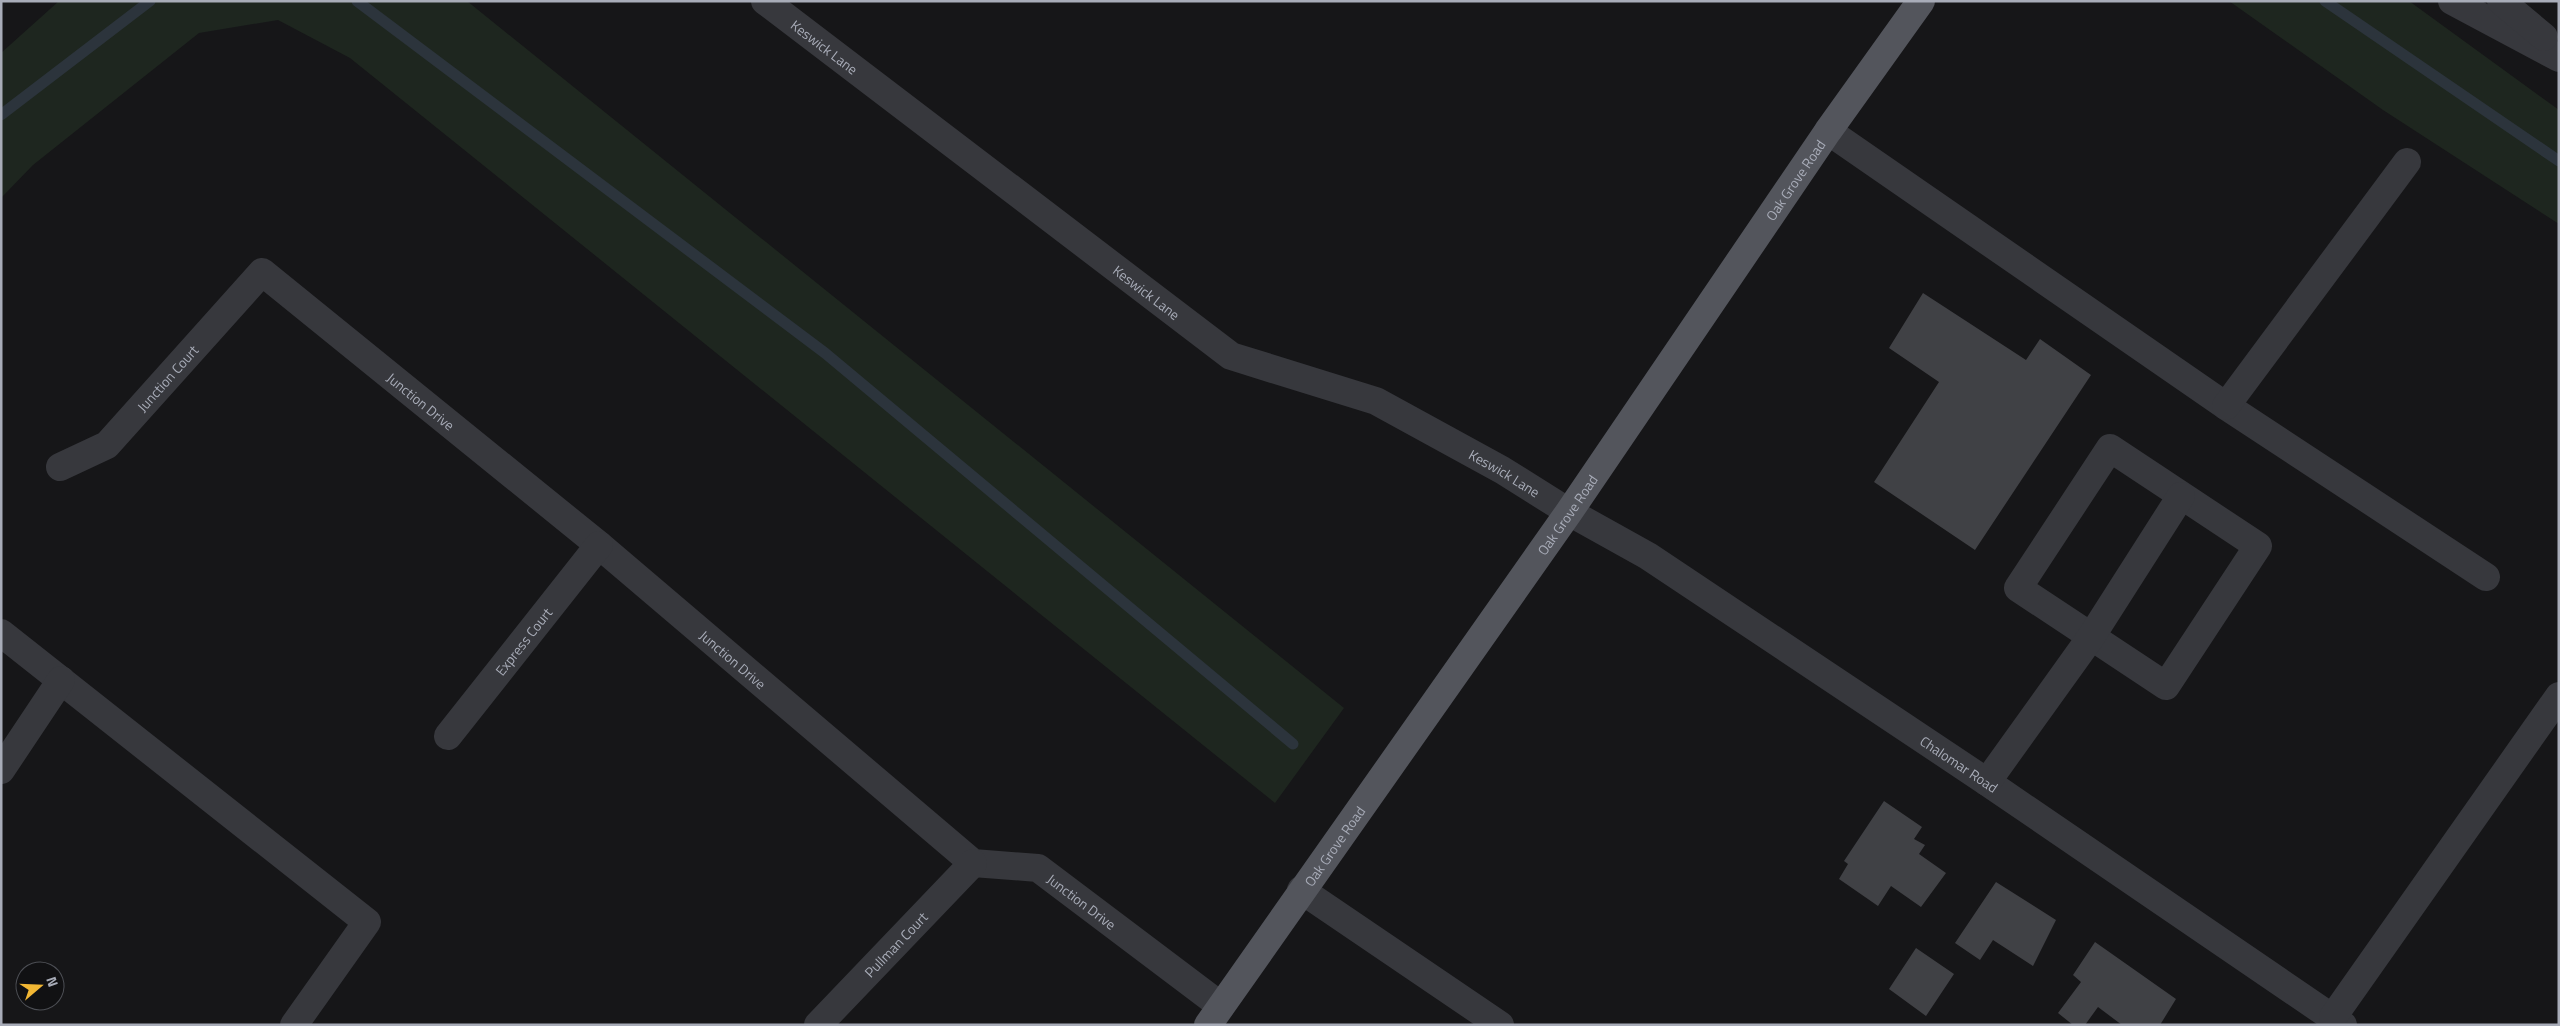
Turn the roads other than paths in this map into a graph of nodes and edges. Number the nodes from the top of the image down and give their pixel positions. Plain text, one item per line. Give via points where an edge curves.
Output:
1 (765, 1) edge
2 (1921, 1) edge
3 (2452, 1) edge
4 (2501, 1) edge
5 (2559, 49) edge
6 (2559, 58) edge
7 (1828, 131) junction
8 (2408, 162) dead end
9 (262, 272) joint
10 (2226, 406) junction
11 (60, 467) dead end
12 (2182, 496) junction
13 (1569, 512) junction
14 (599, 545) junction
15 (2486, 577) dead end
16 (1, 633) edge
17 (2091, 637) junction
18 (61, 680) junction
19 (2559, 696) edge
20 (448, 736) dead end
21 (1, 770) edge
22 (1987, 782) junction
23 (972, 863) junction
24 (1301, 890) junction
25 (1214, 1015) edge
26 (2338, 1021) edge
27 (294, 1025) edge
28 (818, 1025) edge
29 (1500, 1025) edge

1 - 13 street, Keswick Lane via 1232,356 1376,401 1502,470
2 - 7 main road, Oak Grove Road
3 - 6 street
4 - 5 street
7 - 10 street
7 - 13 main road, Oak Grove Road
8 - 10 street
9 - 11 street, Junction Court via 106,446
9 - 14 street, Junction Drive
10 - 15 street
12 - 17 street
12 - 17 street via 2110,448 2018,588
12 - 17 street via 2258,546 2166,686
13 - 22 street, Chalomar Road via 1648,556
13 - 24 main road, Oak Grove Road
14 - 20 street, Express Court
14 - 23 street, Junction Drive
16 - 18 street
17 - 22 street
18 - 21 street
18 - 27 street via 367,922
19 - 26 street
22 - 26 street, Chalomar Road
23 - 25 street, Junction Drive via 1038,868
23 - 28 street, Pullman Court
24 - 25 main road, Oak Grove Road
24 - 29 street

